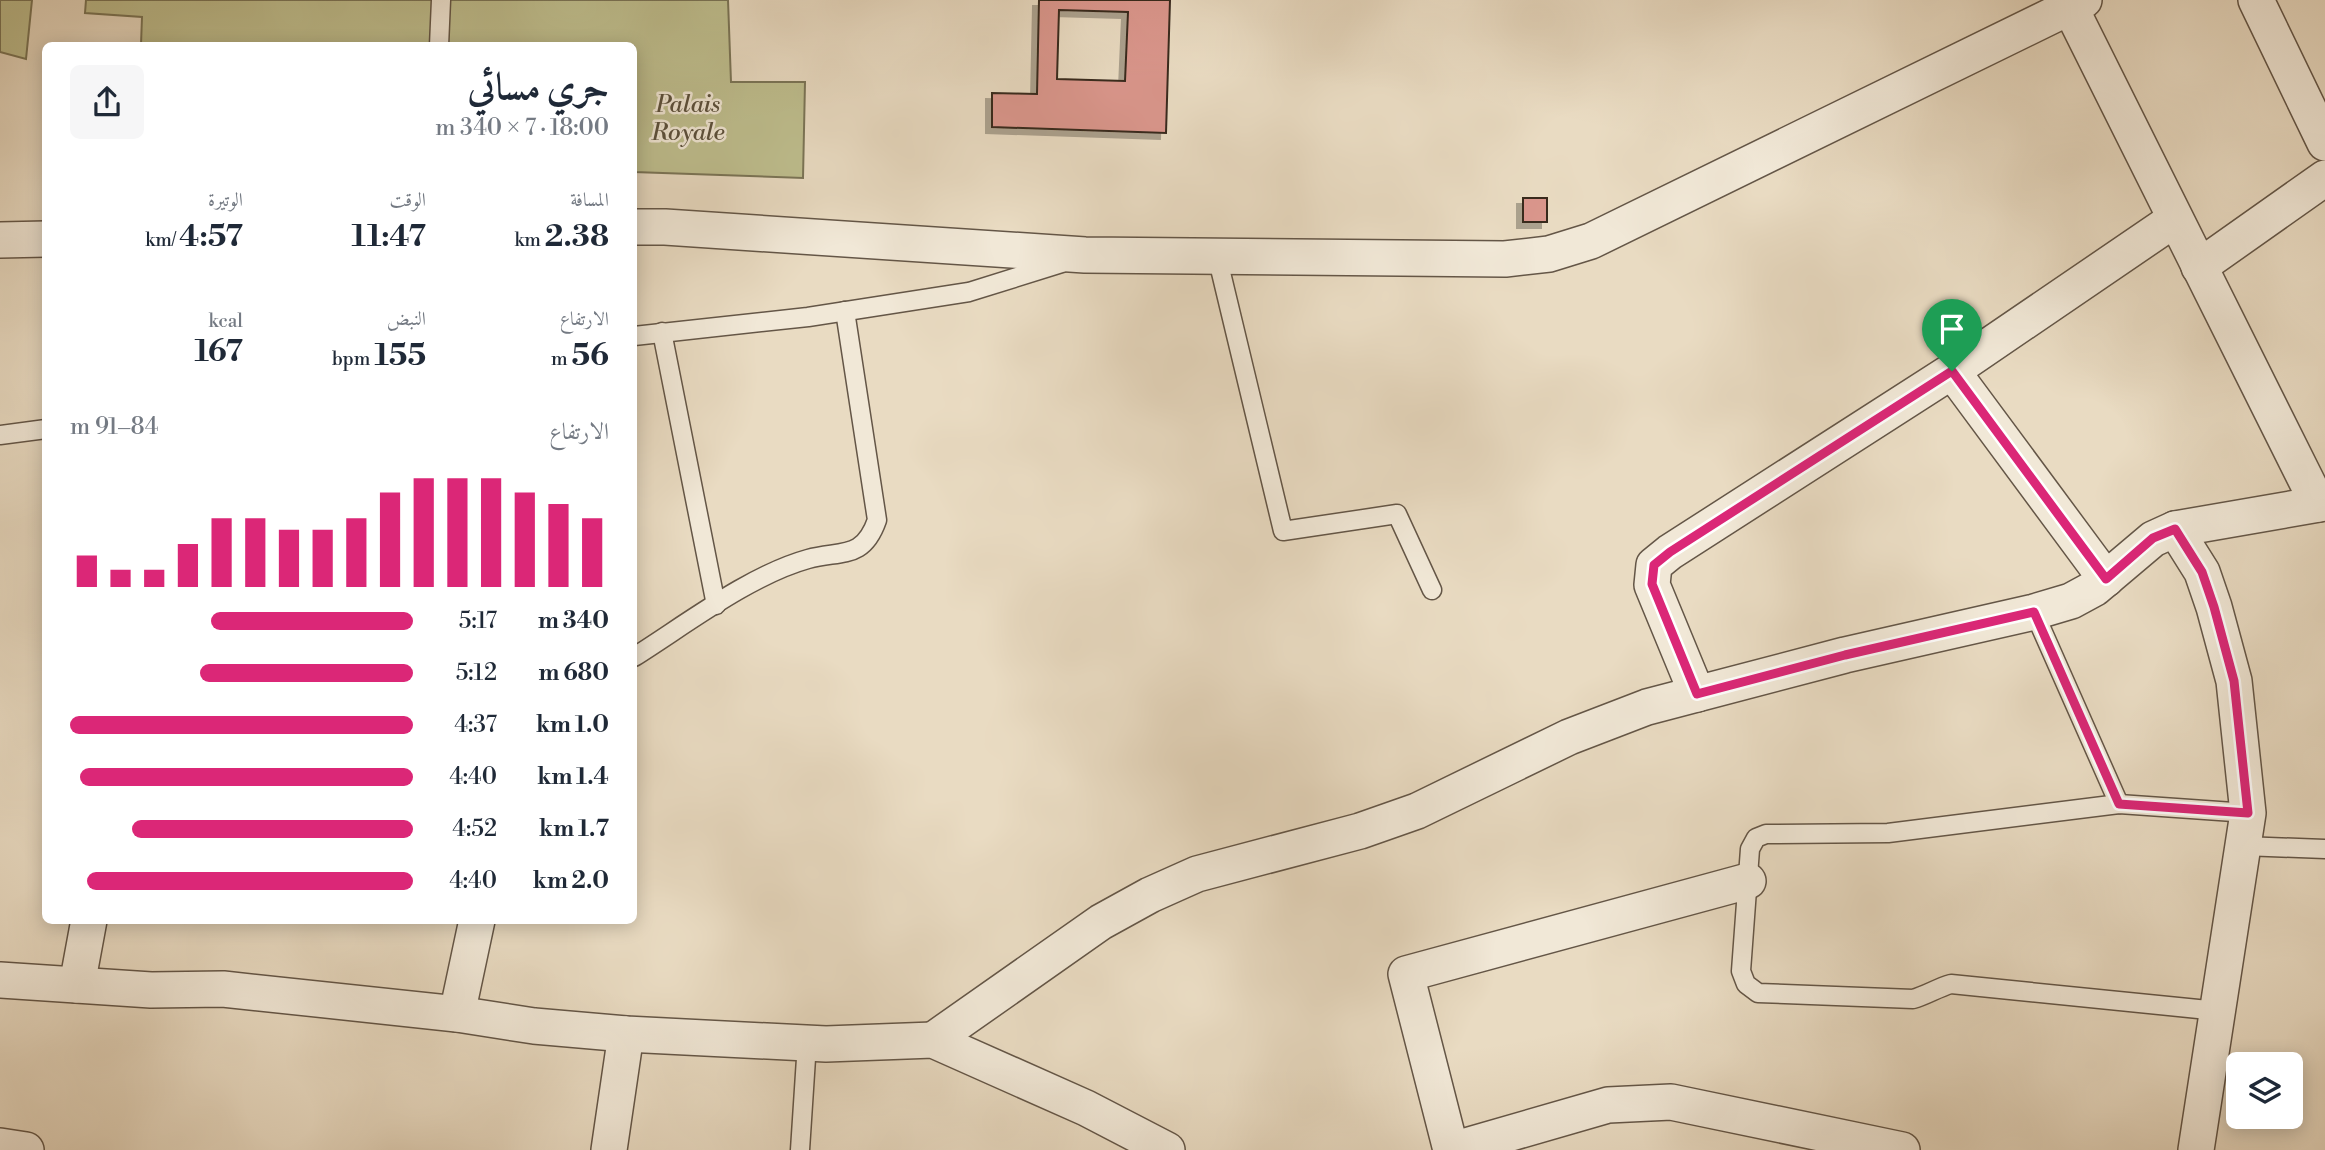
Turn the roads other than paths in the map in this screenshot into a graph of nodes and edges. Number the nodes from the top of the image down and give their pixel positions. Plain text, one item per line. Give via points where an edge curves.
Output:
1 (442, 0) edge
2 (2256, 0) edge
3 (2077, 4) edge
4 (439, 42) edge
5 (2325, 143) edge
6 (2325, 178) edge
7 (2175, 219) junction
8 (637, 227) edge
9 (42, 239) edge
10 (0, 240) edge
11 (1085, 255) junction
12 (1217, 256) junction
13 (2199, 267) junction
14 (845, 311) junction
15 (662, 332) junction
16 (637, 335) edge
17 (1952, 371) junction
18 (42, 430) edge
19 (0, 435) edge
20 (2322, 503) edge
21 (2175, 529) junction
22 (2106, 579) junction
23 (1432, 590) dead end
24 (716, 606) junction
25 (2034, 612) junction
26 (637, 655) edge
27 (1697, 694) junction
28 (2119, 804) junction
29 (2245, 830) junction
30 (2325, 849) edge
31 (1748, 881) junction
32 (88, 924) edge
33 (476, 924) edge
34 (0, 980) edge
35 (77, 985) junction
36 (2218, 1011) junction
37 (457, 1014) junction
38 (626, 1034) junction
39 (933, 1040) junction
40 (807, 1043) junction
41 (0, 1146) edge
42 (26, 1150) edge
43 (609, 1150) edge
44 (800, 1150) edge
45 (1167, 1150) edge
46 (1451, 1150) edge
47 (1902, 1150) edge
48 (2196, 1150) edge

1 - 4 lane
2 - 5 street
3 - 7 street
3 - 12 street via 1591,240 1549,254 1505,259
6 - 13 street
7 - 13 street
7 - 17 street
8 - 11 street
9 - 10 street
11 - 12 street
11 - 14 lane via 969,292
12 - 23 lane via 1283,531 1397,514
13 - 20 street
14 - 15 lane
14 - 24 lane via 877,520 873,532 864,544 850,551 781,568
15 - 16 lane
15 - 24 lane
17 - 22 street
17 - 27 street via 1654,565 1652,584
18 - 19 lane
20 - 21 street
21 - 22 street via 2153,538
21 - 29 street via 2202,572 2234,681
22 - 25 street via 2071,601
24 - 26 lane
25 - 27 street
25 - 28 lane
27 - 39 street via 1647,707 1569,737 1417,811 1360,831 1197,874 1150,895 1101,922
28 - 29 lane
28 - 31 lane via 1888,833 1766,834 1756,838 1751,849
29 - 30 lane
29 - 36 street
31 - 36 lane via 1741,971 1746,984 1758,993 1913,999 1951,984
31 - 46 street via 1406,974
32 - 35 street
33 - 37 street
34 - 35 street
35 - 37 street via 223,989
36 - 48 street
37 - 38 street
38 - 40 street
38 - 43 street
39 - 40 street
39 - 45 street via 1086,1108
40 - 44 lane
41 - 42 street
46 - 47 street via 1608,1105 1671,1102

